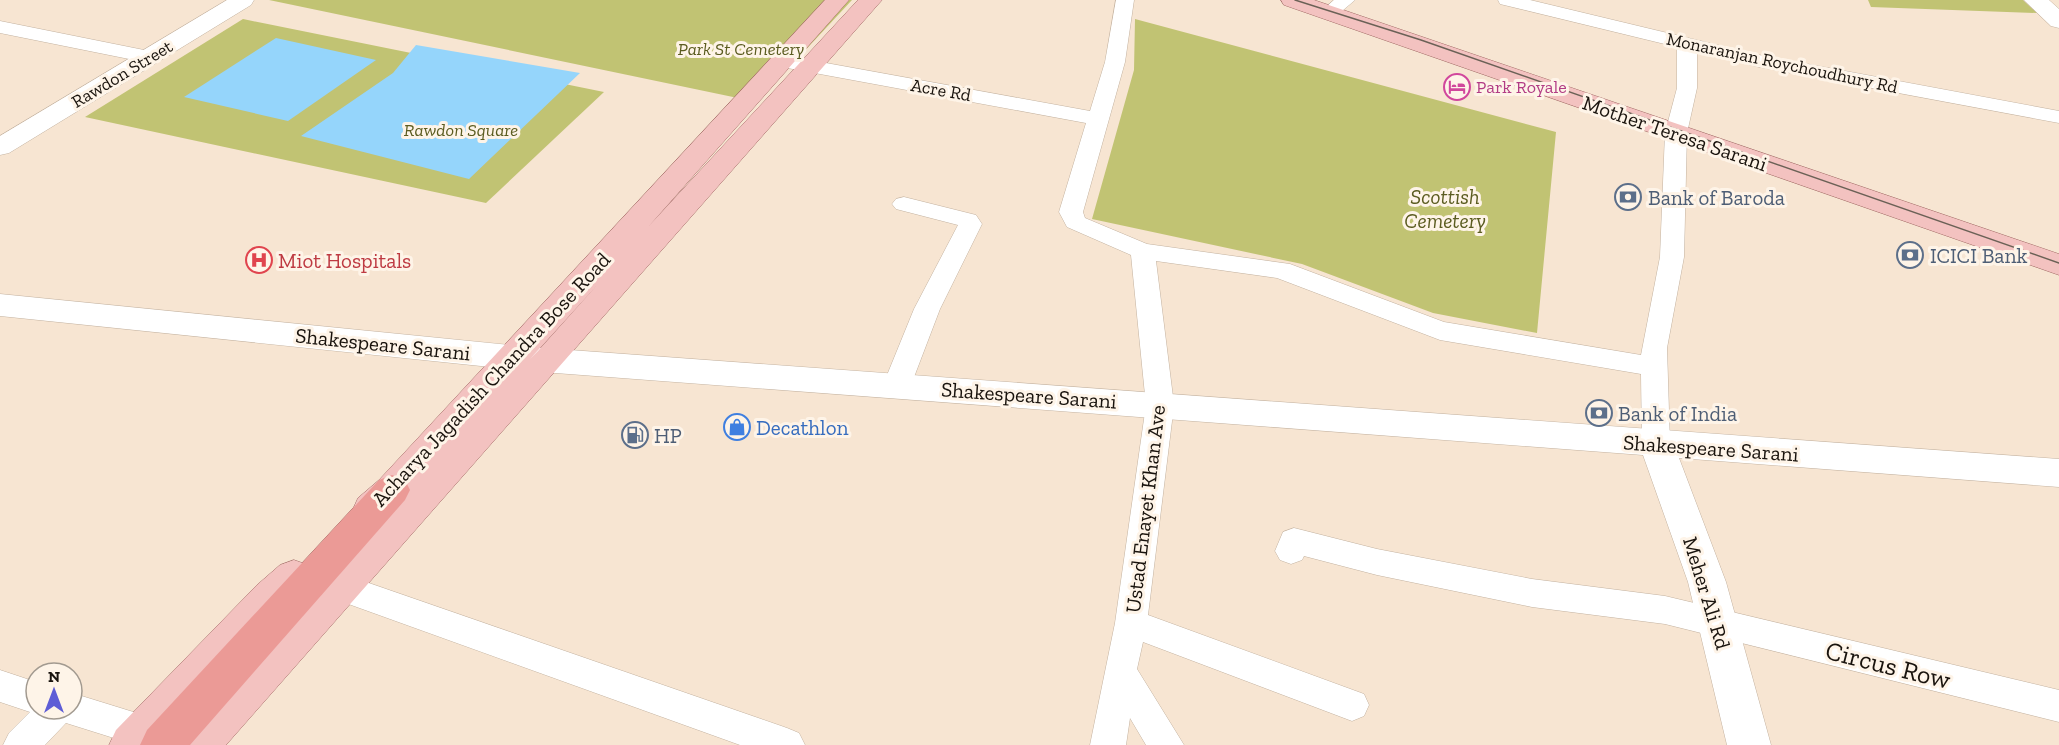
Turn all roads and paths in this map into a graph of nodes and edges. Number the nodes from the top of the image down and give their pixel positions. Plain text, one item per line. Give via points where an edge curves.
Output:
1 (243, 0) edge
2 (838, 0) edge
3 (871, 0) edge
4 (1125, 0) edge
5 (1292, 0) edge
6 (1507, 0) edge
7 (2035, 0) edge
8 (1337, 6) edge
9 (2059, 21) edge
10 (0, 27) edge
11 (1687, 44) junction
12 (149, 57) junction
13 (782, 62) junction
14 (811, 66) junction
15 (2059, 117) edge
16 (1099, 119) junction
17 (1676, 133) junction
18 (0, 147) edge
19 (904, 204) dead end
20 (1143, 251) junction
21 (2059, 265) edge
22 (0, 305) edge
23 (532, 358) junction
24 (1656, 367) junction
25 (897, 385) junction
26 (1160, 405) junction
27 (1656, 444) junction
28 (2059, 473) edge
29 (393, 490) junction
30 (1291, 551) dead end
31 (339, 587) junction
32 (1131, 623) junction
33 (1717, 623) junction
34 (1120, 671) junction
35 (0, 686) edge
36 (24, 694) edge
37 (1352, 705) dead end
38 (2059, 706) edge
39 (84, 714) edge
40 (44, 721) edge
41 (146, 740) edge
42 (21, 745) edge
43 (198, 745) edge
44 (787, 745) edge
45 (1108, 745) edge
46 (1166, 745) edge
47 (1749, 745) edge

1 - 12 main road, Rawdon Street
2 - 13 main road, Acharya Jagadish Chandra Bose Road
3 - 14 main road, Acharya Jagadish Chandra Bose Road
4 - 16 street via 1115,62
5 - 8 main road, Mother Teresa Sarani
6 - 11 street, Monaranjan Roychoudhury Rd
7 - 9 main road
8 - 17 main road, Mother Teresa Sarani
10 - 12 street
11 - 15 street, Monaranjan Roychoudhury Rd
11 - 17 street via 1687,88
12 - 18 main road, Rawdon Street
13 - 14 street, Acre Rd
13 - 23 main road, Acharya Jagadish Chandra Bose Road
14 - 16 street, Acre Rd
14 - 23 main road, Acharya Jagadish Chandra Bose Road via 662,229
16 - 20 street via 1071,212 1082,226
17 - 21 main road, Mother Teresa Sarani
17 - 24 street via 1671,257 1654,348
19 - 25 street via 968,220 970,224 927,309
20 - 24 street via 1281,270 1440,330
20 - 26 street, Ustad Enayet Khan Ave
22 - 23 main road, Shakespeare Sarani
23 - 25 main road, Shakespeare Sarani
23 - 29 main road, Acharya Jagadish Chandra Bose Road
23 - 31 main road, Acharya Jagadish Chandra Bose Road
24 - 27 street
25 - 26 main road, Shakespeare Sarani
26 - 27 main road, Shakespeare Sarani
26 - 32 street, Ustad Enayet Khan Ave
27 - 28 main road, Shakespeare Sarani
27 - 33 main road, Meher Ali Rd via 1707,582
29 - 41 highway via 297,595
29 - 41 main road, Acharya Jagadish Chandra Bose Road via 271,597
30 - 33 street, Circus Row via 1294,541 1532,593 1665,610
31 - 43 main road, Acharya Jagadish Chandra Bose Road
31 - 44 street
32 - 34 street, Ustad Enayet Khan Ave
32 - 37 street
33 - 38 street, Circus Row
33 - 47 main road, Meher Ali Rd
34 - 45 street, Ustad Enayet Khan Ave
34 - 46 street
35 - 36 street
39 - 41 street
40 - 42 street

